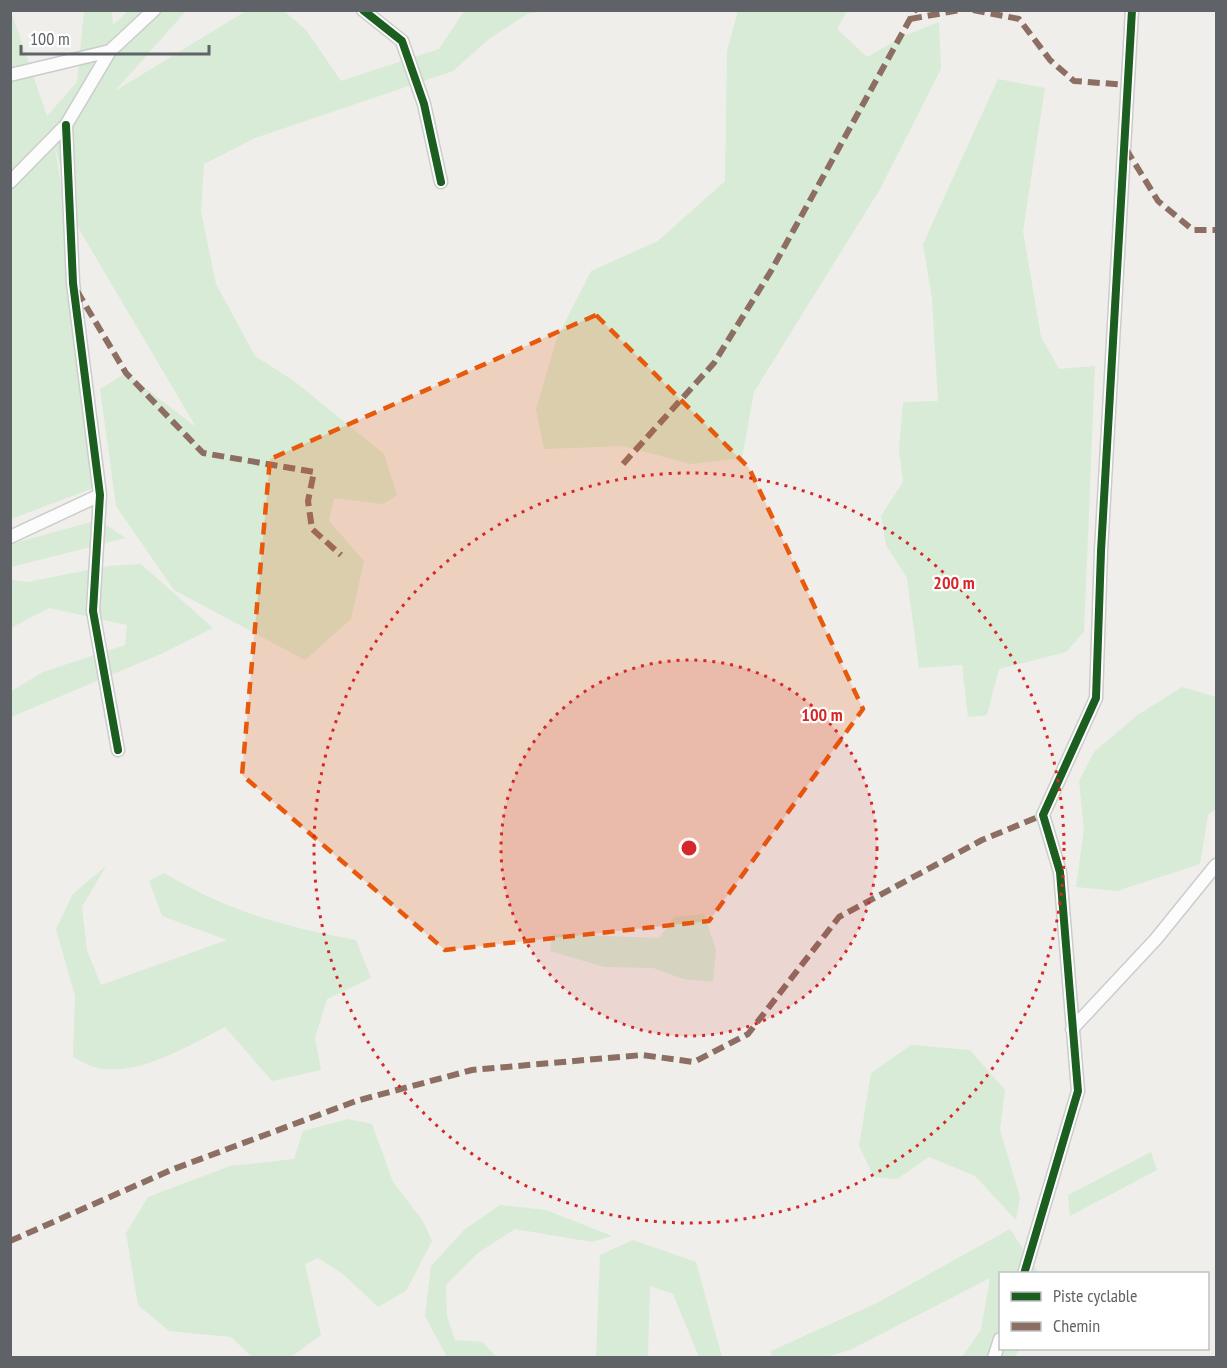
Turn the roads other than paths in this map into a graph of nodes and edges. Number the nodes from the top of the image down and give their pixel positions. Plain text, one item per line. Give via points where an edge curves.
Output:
1 (154, 10) edge
2 (363, 10) edge
3 (1132, 10) edge
4 (110, 51) junction
5 (10, 75) edge
6 (66, 125) junction
7 (10, 182) edge
8 (441, 182) dead end
9 (100, 495) junction
10 (10, 537) edge
11 (118, 750) dead end
12 (1216, 865) edge
13 (1072, 1029) junction
14 (1025, 1272) edge
15 (999, 1342) edge
16 (994, 1358) edge

1 - 4 street
2 - 8 street via 402,41 424,104
3 - 13 street via 1096,698 1043,815 1060,872
4 - 5 street
4 - 6 street
6 - 7 street
6 - 9 street via 73,283
9 - 10 street
9 - 11 street via 93,611
12 - 13 street via 1156,939
13 - 14 street via 1078,1091
15 - 16 street

